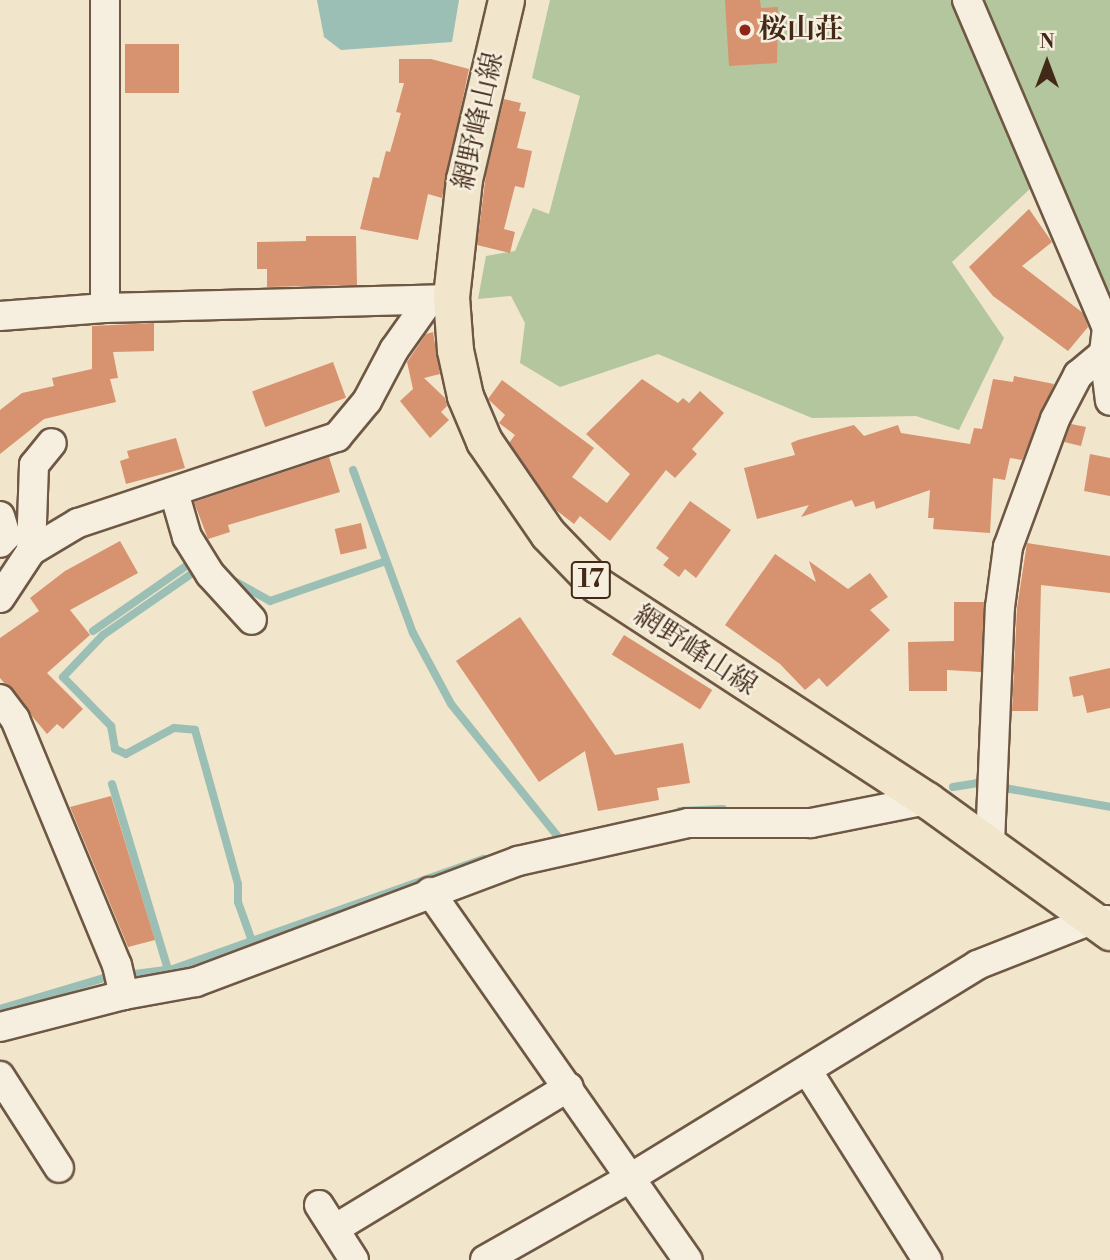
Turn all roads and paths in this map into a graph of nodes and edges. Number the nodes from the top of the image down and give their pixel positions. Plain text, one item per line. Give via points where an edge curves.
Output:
1 (105, 0) edge
2 (506, 0) edge
3 (967, 0) edge
4 (440, 299) junction
5 (105, 308) junction
6 (0, 316) edge
7 (1104, 353) junction
8 (1110, 401) edge
9 (52, 443) dead end
10 (174, 492) junction
11 (0, 516) edge
12 (0, 543) edge
13 (31, 551) junction
14 (0, 598) edge
15 (252, 620) dead end
16 (0, 699) edge
17 (927, 800) junction
18 (990, 843) junction
19 (430, 892) junction
20 (1104, 924) edge
21 (124, 995) junction
22 (0, 1027) edge
23 (807, 1070) junction
24 (0, 1076) edge
25 (569, 1087) junction
26 (60, 1168) dead end
27 (630, 1178) junction
28 (320, 1205) dead end
29 (336, 1228) junction
30 (354, 1260) edge
31 (485, 1260) edge
32 (688, 1260) edge
33 (927, 1260) edge

1 - 5 street
2 - 4 main road, 網野峰山線 / 17
3 - 7 street via 1108,328
4 - 5 street
4 - 10 street via 394,350 367,401 337,437
4 - 17 main road, 網野峰山線 / 17 via 465,396 484,441 548,534 588,577 694,652
5 - 6 street
7 - 8 street
7 - 18 street via 1078,375 1055,419 1008,547 1000,607
9 - 13 street via 34,465
10 - 13 street via 78,523
10 - 15 street via 187,537 210,574
11 - 12 street via 6,536
13 - 14 street
16 - 21 street via 15,719 117,965
17 - 18 main road, 網野峰山線 / 17
17 - 19 street via 811,823 688,822 517,861
18 - 20 main road, 網野峰山線 / 17
19 - 21 street via 196,982
19 - 25 street
20 - 23 street via 977,965
21 - 22 street
23 - 27 street
23 - 33 street
24 - 26 street
25 - 27 street
25 - 29 street
27 - 31 street
27 - 32 street
28 - 29 street
29 - 30 street

